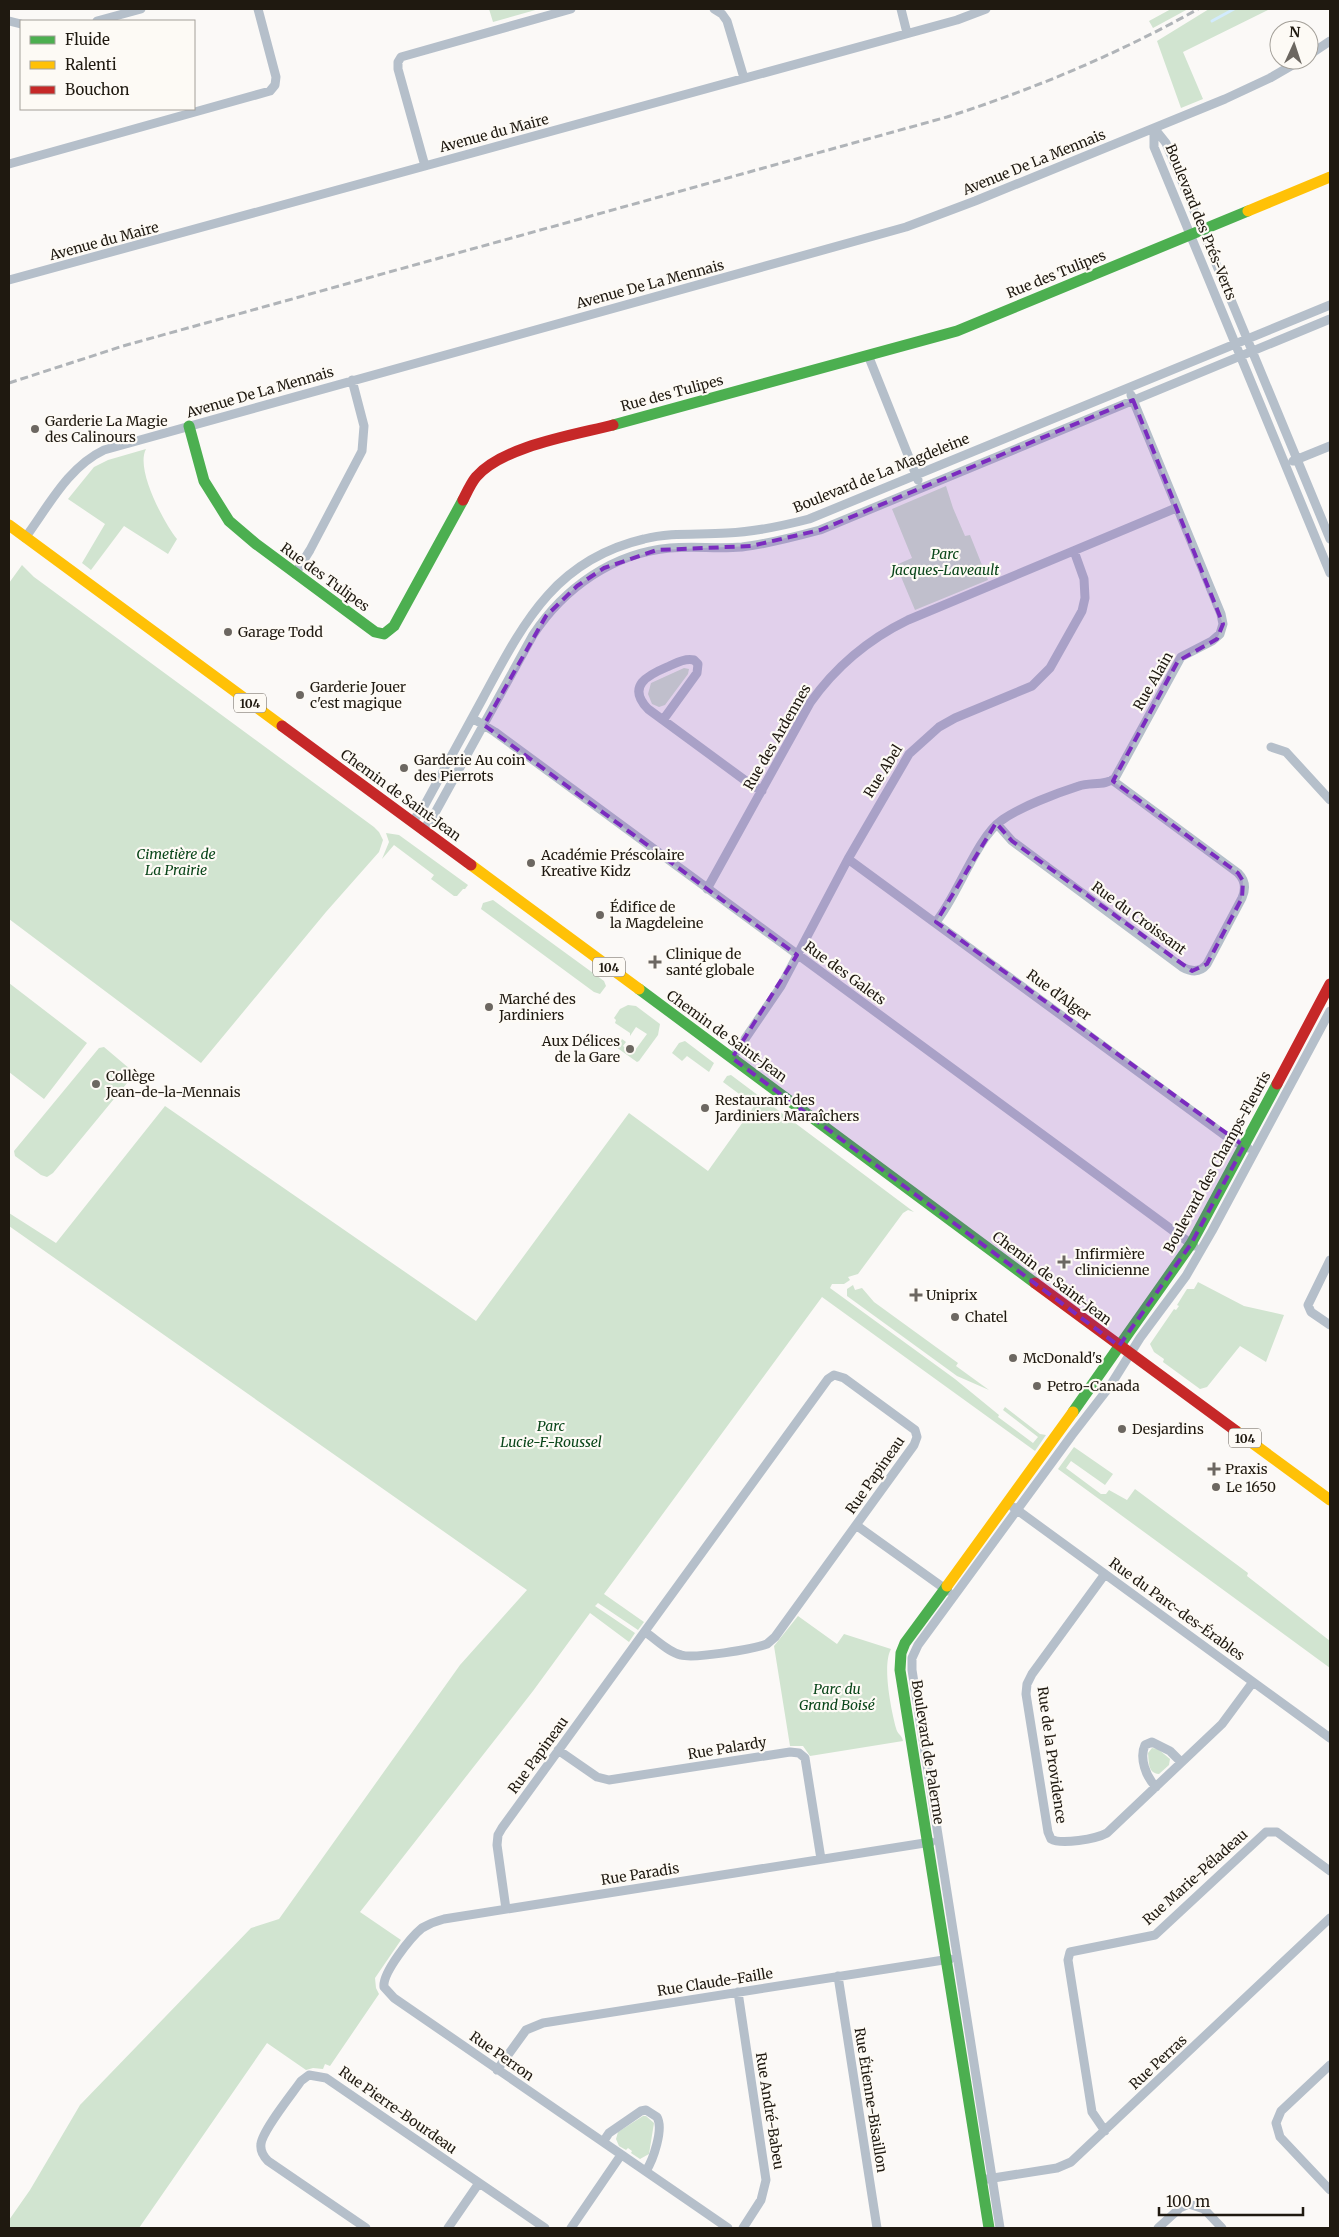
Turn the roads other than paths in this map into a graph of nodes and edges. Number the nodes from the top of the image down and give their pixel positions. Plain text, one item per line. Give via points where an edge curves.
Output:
1 (139, 9) edge
2 (258, 9) edge
3 (571, 9) edge
4 (714, 9) edge
5 (901, 9) edge
6 (986, 9) edge
7 (100, 20) edge
8 (907, 33) junction
9 (1330, 42) edge
10 (1319, 49) edge
11 (1282, 70) edge
12 (744, 78) junction
13 (1154, 128) junction
14 (9, 164) edge
15 (425, 166) junction
16 (1330, 177) edge
17 (1202, 230) junction
18 (1191, 234) junction
19 (9, 280) edge
20 (1330, 305) edge
21 (1330, 319) edge
22 (1248, 339) junction
23 (1236, 343) junction
24 (1253, 350) junction
25 (868, 355) junction
26 (1241, 356) junction
27 (352, 380) junction
28 (1128, 388) junction
29 (1132, 400) junction
30 (189, 426) junction
31 (1330, 446) edge
32 (1297, 459) junction
33 (1285, 464) junction
34 (916, 475) junction
35 (921, 488) junction
36 (1176, 508) junction
37 (9, 525) edge
38 (699, 534) junction
39 (25, 538) junction
40 (1330, 539) edge
41 (699, 547) junction
42 (1074, 551) junction
43 (1330, 573) edge
44 (295, 574) junction
45 (472, 718) junction
46 (663, 720) junction
47 (484, 725) junction
48 (1271, 747) dead end
49 (1112, 780) junction
50 (762, 791) junction
51 (1330, 800) edge
52 (412, 822) junction
53 (997, 824) junction
54 (423, 831) junction
55 (848, 859) junction
56 (707, 889) junction
57 (936, 922) junction
58 (797, 955) junction
59 (1330, 984) edge
60 (1330, 1011) edge
61 (732, 1058) junction
62 (1244, 1146) junction
63 (1255, 1151) junction
64 (1196, 1247) junction
65 (1330, 1260) edge
66 (1330, 1325) edge
67 (1119, 1346) junction
68 (1130, 1354) junction
69 (1330, 1500) edge
70 (1012, 1507) junction
71 (856, 1525) junction
72 (1105, 1574) junction
73 (950, 1592) junction
74 (645, 1632) junction
75 (1253, 1682) junction
76 (1330, 1738) edge
77 (558, 1750) junction
78 (1181, 1762) junction
79 (1156, 1787) junction
80 (933, 1842) junction
81 (820, 1859) junction
82 (1330, 1871) edge
83 (506, 1909) junction
84 (1330, 1918) edge
85 (958, 1957) junction
86 (946, 1960) junction
87 (838, 1976) junction
88 (386, 1991) joint
89 (738, 1992) junction
90 (1330, 2065) edge
91 (497, 2070) junction
92 (1105, 2131) junction
93 (603, 2142) junction
94 (621, 2155) junction
95 (646, 2171) junction
96 (987, 2179) junction
97 (479, 2183) junction
98 (1330, 2190) edge
99 (366, 2228) edge
100 (448, 2228) edge
101 (545, 2228) edge
102 (571, 2228) edge
103 (728, 2228) edge
104 (743, 2228) edge
105 (877, 2228) edge
106 (989, 2228) edge
107 (1000, 2228) edge
108 (1158, 2228) edge
109 (1222, 2228) edge

1 - 7 street
2 - 14 street via 276,78 270,91
3 - 15 street via 401,57 398,69
4 - 12 street via 728,21
5 - 8 street
6 - 8 street, Avenue du Maire
8 - 12 street, Avenue du Maire
9 - 10 street
11 - 13 street, Avenue De La Mennais via 1242,91
12 - 15 street, Avenue du Maire
13 - 17 street, Boulevard des Prés-Verts via 1166,143
13 - 18 street, Boulevard des Prés-Verts via 1154,147
13 - 27 street, Avenue De La Mennais via 906,227
15 - 19 street, Avenue du Maire
16 - 17 street, Rue des Tulipes
17 - 18 street, Rue des Tulipes
17 - 22 street, Boulevard des Prés-Verts
18 - 23 street, Boulevard des Prés-Verts
18 - 25 street, Rue des Tulipes via 957,331
20 - 22 street, Boulevard de La Magdeleine
21 - 24 street, Boulevard de La Magdeleine
22 - 23 street, Boulevard de La Magdeleine
22 - 24 street, Boulevard des Prés-Verts
23 - 26 street, Boulevard des Prés-Verts
23 - 28 street, Boulevard de La Magdeleine
24 - 26 street, Boulevard de La Magdeleine
24 - 32 street, Boulevard des Prés-Verts
25 - 34 street
25 - 44 street, Rue des Tulipes via 512,453 492,462 470,485 388,633 375,632
26 - 29 street, Boulevard de La Magdeleine
26 - 33 street, Boulevard des Prés-Verts
27 - 30 street, Avenue De La Mennais
27 - 44 street via 364,426 362,451
28 - 29 street, Rue Alain
28 - 34 street, Boulevard de La Magdeleine
29 - 35 street, Boulevard de La Magdeleine
29 - 36 street, Rue Alain
30 - 39 street, Avenue De La Mennais via 119,445 90,457 70,477
30 - 44 street, Rue des Tulipes via 204,481 224,515
31 - 32 street
32 - 33 street
32 - 40 street, Boulevard des Prés-Verts
33 - 43 street, Boulevard des Prés-Verts
34 - 35 street
34 - 38 street, Boulevard de La Magdeleine via 800,521 742,532
35 - 41 street, Boulevard de La Magdeleine via 809,533 751,546
36 - 42 street, Rue des Ardennes
36 - 49 street, Rue Alain via 1221,614 1222,629 1217,639 1184,654 1178,661
37 - 39 street, Chemin de Saint-Jean / 104
38 - 41 street
38 - 45 street, Boulevard de La Magdeleine via 666,535 633,542 598,556 564,579 540,603 521,629
39 - 52 street, Chemin de Saint-Jean / 104
41 - 47 street, Boulevard de La Magdeleine via 668,548 638,554 604,568 577,586 550,612 533,635
42 - 50 street, Rue des Ardennes via 908,620 861,648 817,694
42 - 55 street, Rue Abel via 1084,579 1084,605 1045,675 1025,690 947,722 922,740 903,762
45 - 47 street, Rue des Galets
45 - 52 street, Boulevard de La Magdeleine via 423,808
46 - 46 street via 696,674 698,664 694,660 682,661 650,674 642,681 641,700
46 - 50 street
47 - 54 street, Boulevard de La Magdeleine
47 - 56 street, Rue des Galets
48 - 51 street via 1286,752
49 - 53 street via 1075,787
49 - 53 street, Rue du Croissant via 1238,873 1243,881 1242,898 1201,970 1182,967 1012,842
50 - 56 street, Rue des Ardennes
52 - 54 street, Chemin de Saint-Jean / 104
53 - 57 street
54 - 61 street, Chemin de Saint-Jean / 104
55 - 57 street, Rue d'Alger
55 - 58 street, Rue Abel
56 - 58 street, Rue des Galets
57 - 62 street, Rue d'Alger
58 - 61 street, Rue Abel via 770,1003
58 - 64 street, Rue des Galets
59 - 62 street, Boulevard des Champs-Fleuris
60 - 63 street, Boulevard des Champs-Fleuris
61 - 67 street, Chemin de Saint-Jean / 104
62 - 63 street, Rue d'Alger
62 - 64 street, Boulevard des Champs-Fleuris
63 - 64 street, Boulevard des Champs-Fleuris
64 - 67 street, Boulevard des Champs-Fleuris
64 - 68 street, Boulevard des Champs-Fleuris via 1177,1289
65 - 66 street via 1308,1305 1311,1312
67 - 68 street, Chemin de Saint-Jean / 104
67 - 70 street, Boulevard de Palerme
68 - 69 street, Chemin de Saint-Jean / 104
68 - 70 street, Boulevard de Palerme via 1081,1426
70 - 72 street, Rue du Parc-des-Érables
70 - 73 street, Boulevard de Palerme
71 - 73 street
71 - 74 street, Rue Papineau via 767,1644 683,1656
71 - 74 street, Rue Papineau via 917,1437 912,1427 844,1378 834,1375
72 - 75 street, Rue du Parc-des-Érables
72 - 79 street, Rue de la Providence via 1027,1684 1050,1838 1061,1842 1104,1834
73 - 80 street, Boulevard de Palerme via 905,1643 899,1664
74 - 77 street, Rue Papineau
75 - 76 street, Rue du Parc-des-Érables
75 - 78 street, Rue de la Providence via 1222,1724
77 - 81 street, Rue Palardy via 597,1776 609,1780 800,1753 805,1758
77 - 83 street, Rue Papineau via 498,1835 497,1851
78 - 79 street, Rue de la Providence
78 - 79 street via 1160,1745 1152,1742 1145,1745 1146,1773
80 - 81 street, Rue Paradis
80 - 85 street, Boulevard de Palerme
80 - 86 street, Boulevard de Palerme
81 - 83 street, Rue Paradis
82 - 92 street, Rue Marie-Péladeau via 1277,1832 1266,1832 1155,1935 1070,1952 1068,1960 1092,2112
83 - 88 street, Rue Paradis via 444,1919 423,1928 411,1938 386,1974 383,1983
84 - 92 street, Rue Perras
85 - 86 street, Rue Claude-Faille
85 - 96 street, Boulevard de Palerme
86 - 87 street, Rue Claude-Faille
86 - 96 street, Boulevard de Palerme
87 - 89 street, Rue Claude-Faille
87 - 105 street, Rue Étienne-Bisaillon
88 - 91 street, Rue Perron
89 - 91 street, Rue Claude-Faille via 536,2025 522,2034
89 - 104 street, Rue André-Babeu via 766,2180 761,2200
90 - 98 street via 1281,2112 1276,2123 1280,2137
91 - 93 street, Rue Perron
92 - 96 street, Rue Perras via 1076,2158 1062,2166
93 - 94 street, Rue Perron
93 - 95 street via 609,2133 641,2111 646,2110 657,2117 660,2124 654,2158
94 - 95 street, Rue Perron
94 - 102 street
95 - 103 street, Rue Perron
96 - 106 street, Boulevard de Palerme
96 - 107 street, Boulevard de Palerme
97 - 99 street, Rue Pierre-Bourdeau via 326,2078 309,2076 301,2082 265,2133 261,2143 262,2154
97 - 100 street
97 - 101 street, Rue Pierre-Bourdeau
108 - 109 street via 1189,2204 1204,2209

